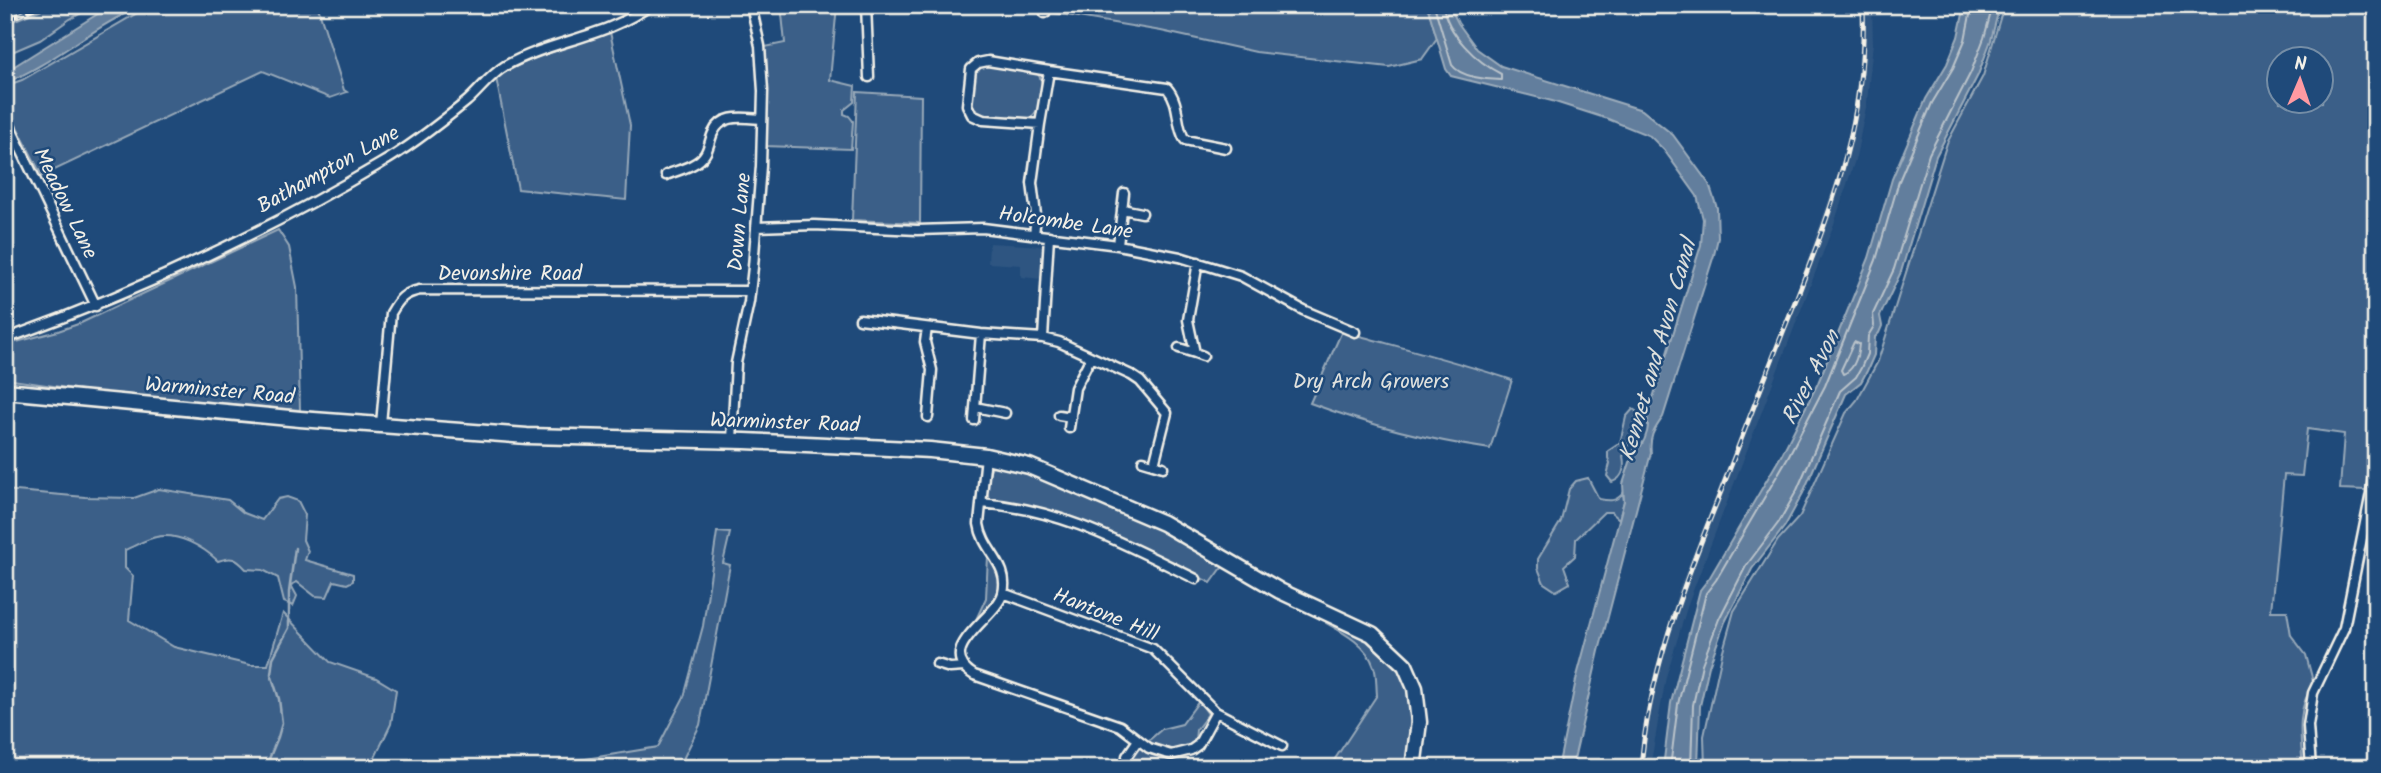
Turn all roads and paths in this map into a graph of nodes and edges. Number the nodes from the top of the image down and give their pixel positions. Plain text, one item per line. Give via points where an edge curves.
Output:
1 (651, 5) edge
2 (751, 5) edge
3 (866, 5) edge
4 (1049, 71) junction
5 (869, 77) dead end
6 (5, 116) edge
7 (762, 119) junction
8 (1040, 124) junction
9 (1226, 148) dead end
10 (666, 175) dead end
11 (1124, 193) dead end
12 (1122, 209) junction
13 (1142, 213) dead end
14 (756, 227) junction
15 (1034, 235) junction
16 (1049, 236) junction
17 (1118, 245) junction
18 (1198, 262) junction
19 (750, 291) junction
20 (96, 306) junction
21 (860, 319) dead end
22 (872, 321) junction
23 (927, 328) junction
24 (870, 331) dead end
25 (1355, 332) dead end
26 (981, 334) junction
27 (1043, 338) junction
28 (5, 339) edge
29 (1179, 348) dead end
30 (1091, 357) junction
31 (5, 391) edge
32 (975, 407) junction
33 (1005, 413) dead end
34 (1059, 415) dead end
35 (928, 417) dead end
36 (1071, 417) junction
37 (974, 420) dead end
38 (381, 424) junction
39 (1069, 428) dead end
40 (732, 440) junction
41 (2376, 447) edge
42 (986, 456) junction
43 (1143, 461) dead end
44 (981, 503) junction
45 (1196, 579) dead end
46 (1003, 593) junction
47 (937, 664) dead end
48 (964, 667) junction
49 (1216, 712) junction
50 (1138, 740) junction
51 (1282, 746) dead end
52 (1126, 768) edge
53 (1413, 768) edge
54 (2311, 768) edge

1 - 20 street, Bathampton Lane via 600,33 505,66 468,100 382,163 284,217
2 - 7 street, Down Lane via 760,47
3 - 5 street
4 - 8 street
4 - 8 street via 988,61 971,69 967,105 972,116
4 - 9 street via 1167,88 1179,110 1185,140
6 - 20 street, Meadow Lane
7 - 10 street via 721,121 705,154
7 - 14 street, Down Lane
8 - 15 street via 1032,183
11 - 12 street
12 - 13 street
12 - 17 street
14 - 15 street, Holcombe Lane via 971,228
14 - 19 street, Down Lane
15 - 16 street, Holcombe Lane
16 - 17 street, Holcombe Lane
16 - 27 street
17 - 18 street, Holcombe Lane
18 - 25 street, Holcombe Lane via 1253,282
18 - 29 street via 1188,320 1199,355
19 - 38 street, Devonshire Road via 409,293 391,313
19 - 40 street, Down Lane via 736,363
20 - 28 street, Bathampton Lane
21 - 22 street
22 - 23 street
22 - 24 street
23 - 26 street
23 - 35 street via 925,342 932,370 926,391
26 - 27 street
26 - 32 street
27 - 30 street
30 - 36 street via 1076,388
30 - 43 street via 1140,381 1167,413 1159,465
31 - 38 highway, Warminster Road
32 - 33 street
32 - 37 street
34 - 36 street
36 - 39 street
38 - 40 highway, Warminster Road via 527,436
40 - 42 highway, Warminster Road
41 - 54 street via 2344,628 2314,694 2308,726
42 - 44 street
42 - 53 highway, Warminster Road via 1029,466 1163,523 1280,591 1373,634 1405,665 1415,688 1419,722
44 - 45 street via 1014,506 1070,521
44 - 46 street via 981,535 1004,575
46 - 48 street via 999,604 963,643
46 - 49 street, Hantone Hill via 1153,649
47 - 48 street
48 - 50 street via 974,676 1120,726
49 - 50 street via 1191,750 1171,755
49 - 51 street, Hantone Hill
50 - 52 street via 1127,756

